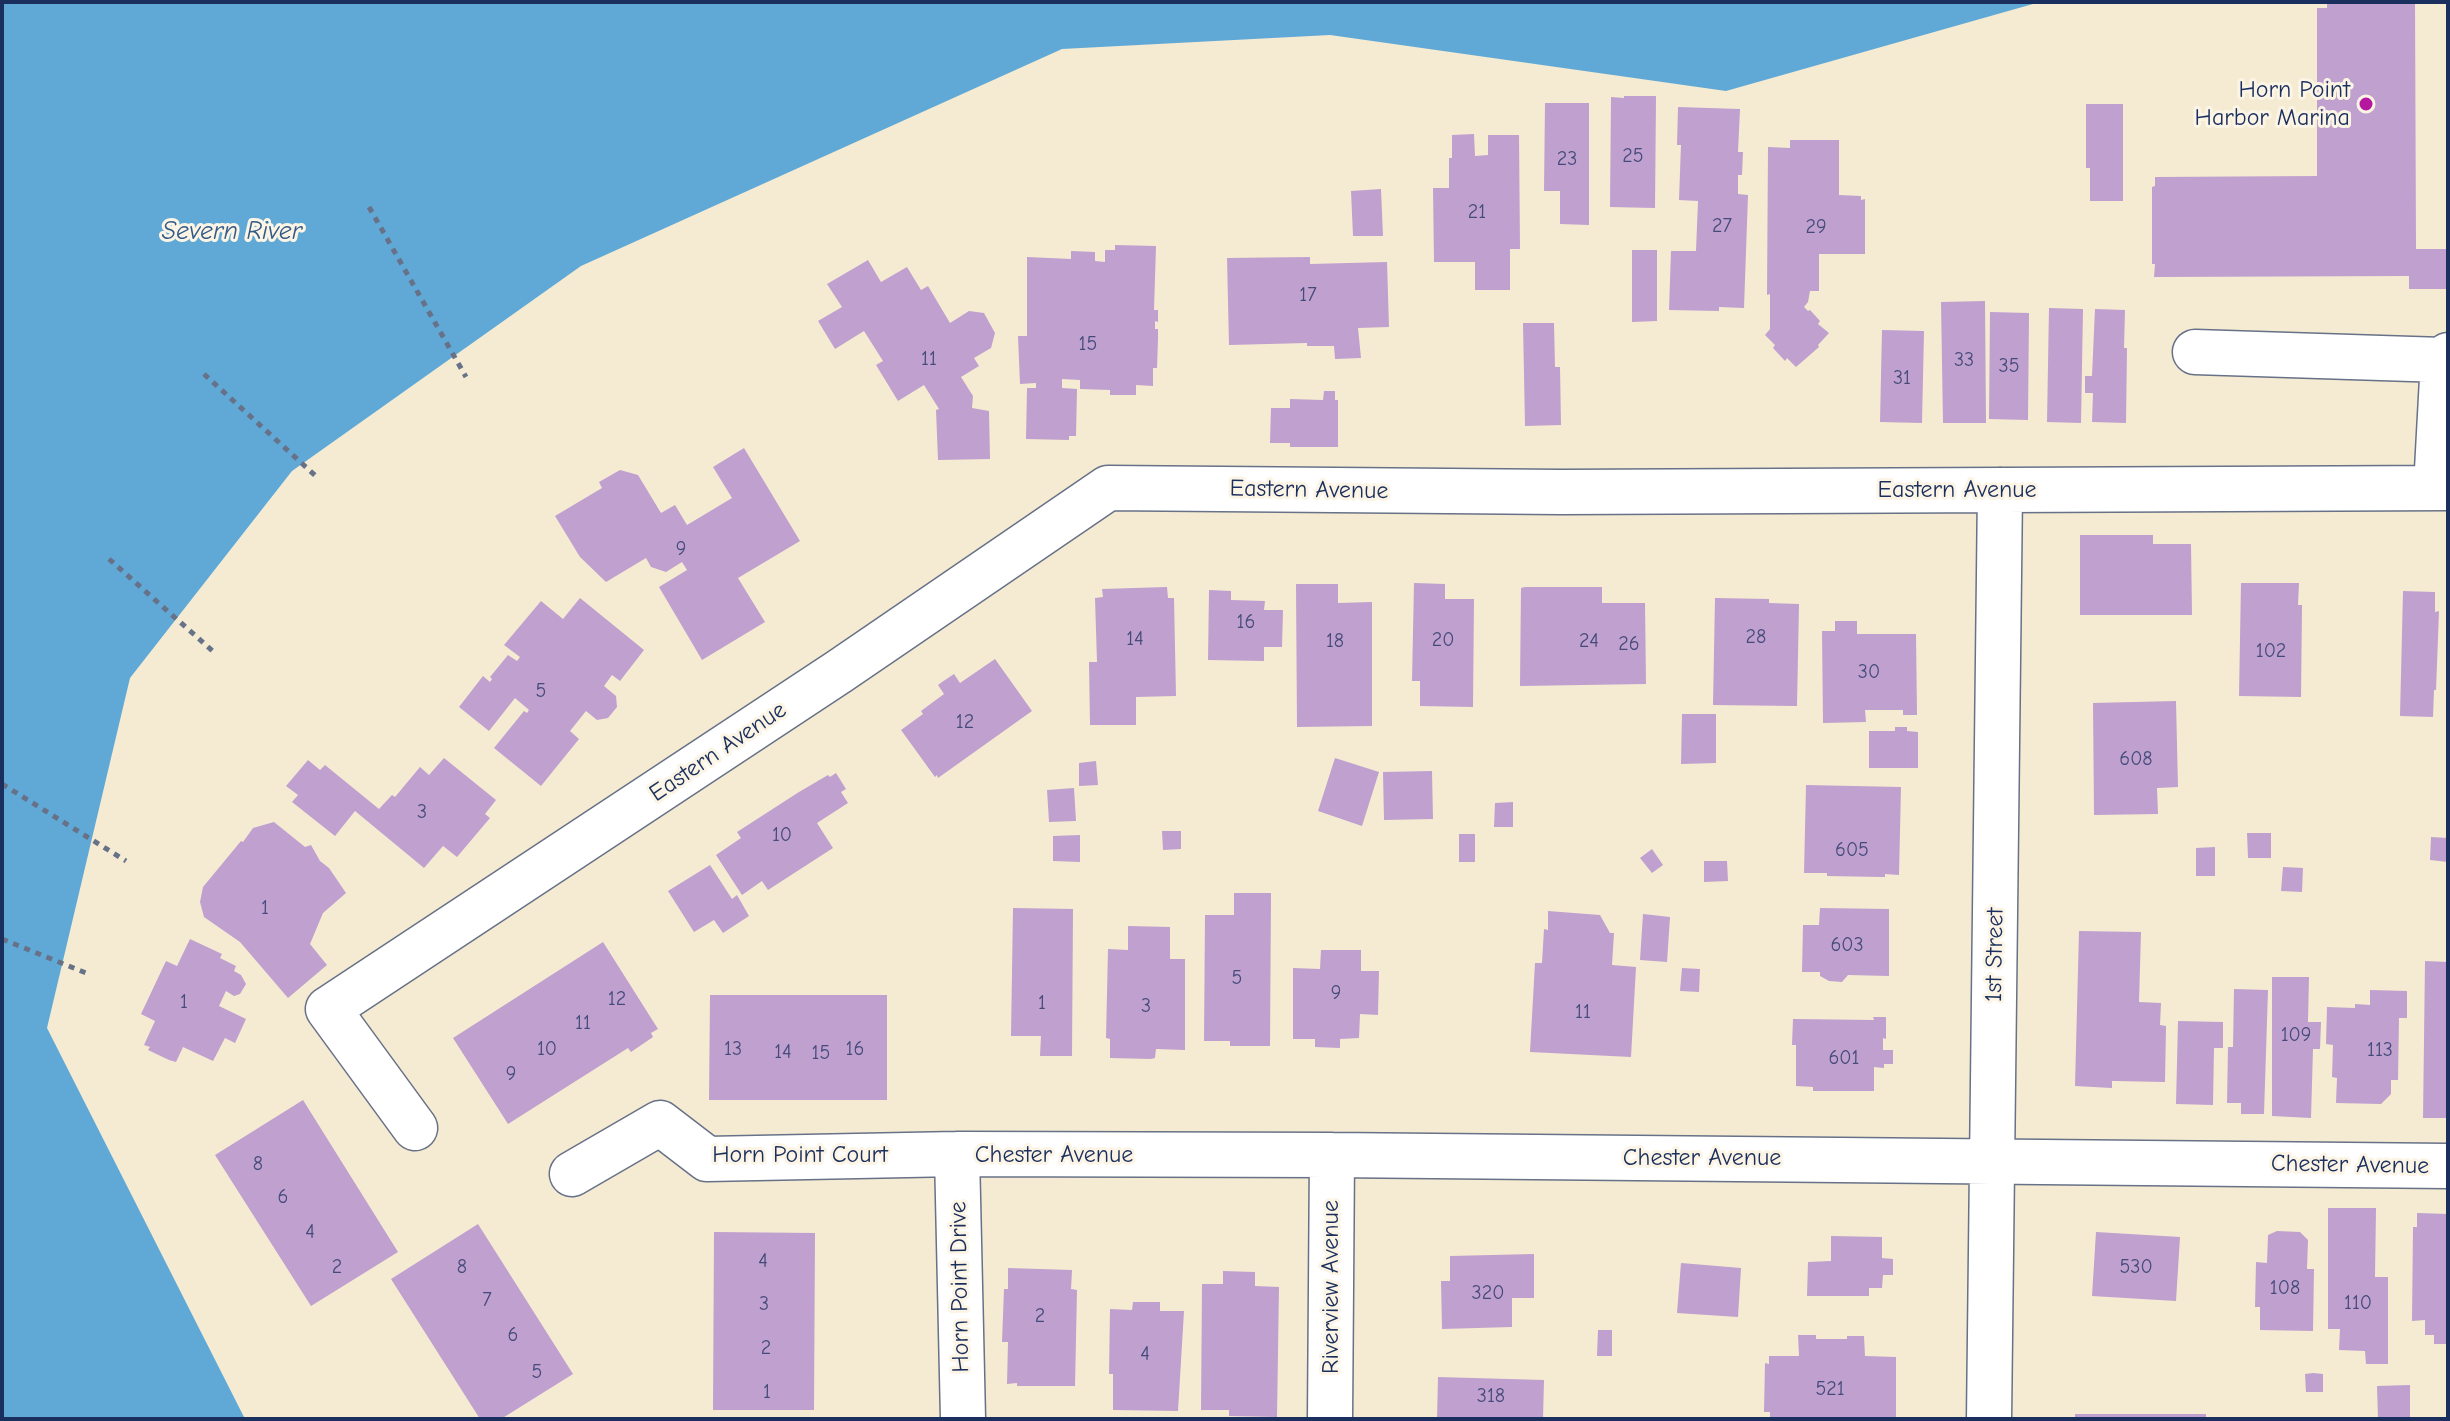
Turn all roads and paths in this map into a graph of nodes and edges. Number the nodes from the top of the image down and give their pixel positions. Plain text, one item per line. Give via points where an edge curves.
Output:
1 (369, 207) dead end
2 (2195, 352) dead end
3 (2446, 358) edge
4 (204, 374) dead end
5 (466, 377) dead end
6 (319, 479) dead end
7 (2442, 488) edge
8 (2000, 490) junction
9 (109, 559) dead end
10 (216, 654) dead end
11 (2, 784) edge
12 (126, 861) dead end
13 (2, 939) edge
14 (86, 973) dead end
15 (415, 1128) dead end
16 (957, 1154) junction
17 (1332, 1155) junction
18 (1992, 1160) junction
19 (2448, 1166) edge
20 (572, 1174) dead end
21 (963, 1419) edge
22 (1330, 1419) edge
23 (1989, 1419) edge

1 - 5 path
2 - 3 street
3 - 7 street
4 - 6 path
7 - 8 street, Eastern Avenue
8 - 15 street, Eastern Avenue via 1108,488 328,1009
8 - 18 street, 1st Street
9 - 10 path
11 - 12 path
13 - 14 path
16 - 17 street, Chester Avenue
16 - 20 street, Horn Point Court via 707,1159 660,1123
16 - 21 street, Horn Point Drive
17 - 18 street, Chester Avenue
17 - 22 street, Riverview Avenue
18 - 19 street, Chester Avenue
18 - 23 street, 1st Street

